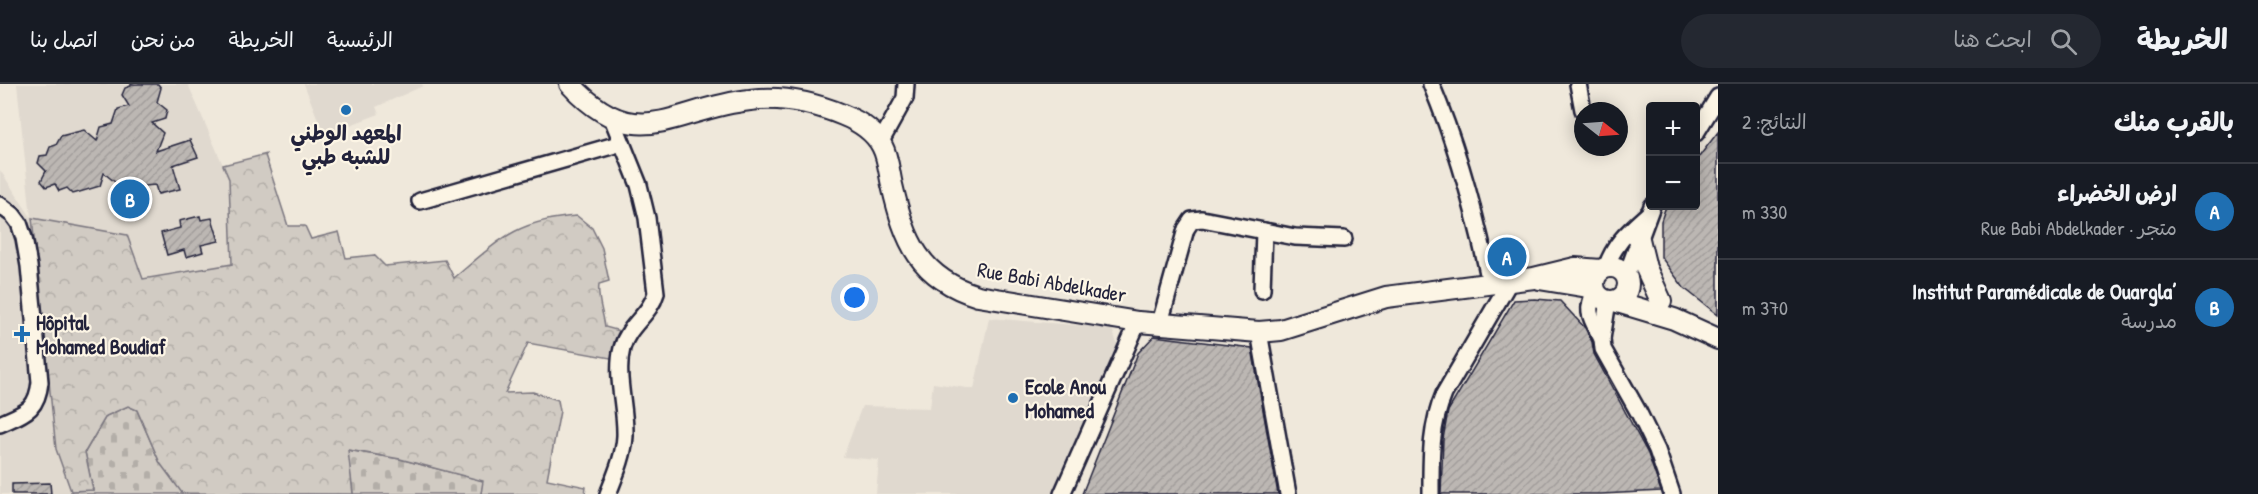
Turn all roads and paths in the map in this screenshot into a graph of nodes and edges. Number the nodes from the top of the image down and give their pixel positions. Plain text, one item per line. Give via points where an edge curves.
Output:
1 (570, 84) edge
2 (906, 84) edge
3 (1431, 84) edge
4 (1578, 84) edge
5 (1718, 97) edge
6 (1581, 102) edge
7 (612, 118) junction
8 (1700, 125) edge
9 (880, 142) junction
10 (622, 143) junction
11 (420, 201) dead end
12 (0, 205) edge
13 (1650, 210) edge
14 (1264, 231) junction
15 (1344, 238) dead end
16 (1639, 240) junction
17 (1626, 277) junction
18 (1510, 281) junction
19 (1490, 283) junction
20 (1603, 287) junction
21 (1262, 290) dead end
22 (1661, 301) junction
23 (1674, 319) junction
24 (1138, 322) junction
25 (1160, 323) junction
26 (1259, 332) junction
27 (1718, 339) edge
28 (0, 424) edge
29 (608, 494) edge
30 (1062, 494) edge
31 (1288, 494) edge
32 (1431, 494) edge
33 (1672, 494) edge

1 - 7 main road via 591,105
2 - 9 street via 905,98
3 - 19 street via 1448,124 1478,224
4 - 6 street
5 - 8 street
7 - 9 main road via 659,122 739,102 776,99 845,116
7 - 10 street
9 - 24 main road, Rue Babi Abdelkader via 905,232 914,252 938,277 978,296
10 - 11 street
10 - 29 street via 647,218 656,293 623,346 625,437
12 - 28 street via 19,223 24,238 40,382 31,408
13 - 16 street
13 - 20 street via 1620,239 1611,255
14 - 15 street via 1316,239
14 - 21 street
14 - 25 street via 1202,219 1188,223
16 - 17 street
16 - 22 main road
17 - 20 main road via 1618,269
17 - 20 main road via 1627,290 1619,299
17 - 22 main road
18 - 19 main road, Rue Babi Abdelkader
18 - 20 main road, Rue Babi Abdelkader via 1575,268
18 - 32 street via 1437,412 1432,433
19 - 26 main road, Rue Babi Abdelkader via 1386,297 1281,330
20 - 23 main road
20 - 33 street via 1590,302 1588,312 1607,357 1657,450
22 - 23 main road
23 - 27 main road
24 - 25 main road, Rue Babi Abdelkader
24 - 30 street
25 - 26 main road, Rue Babi Abdelkader
26 - 31 street

